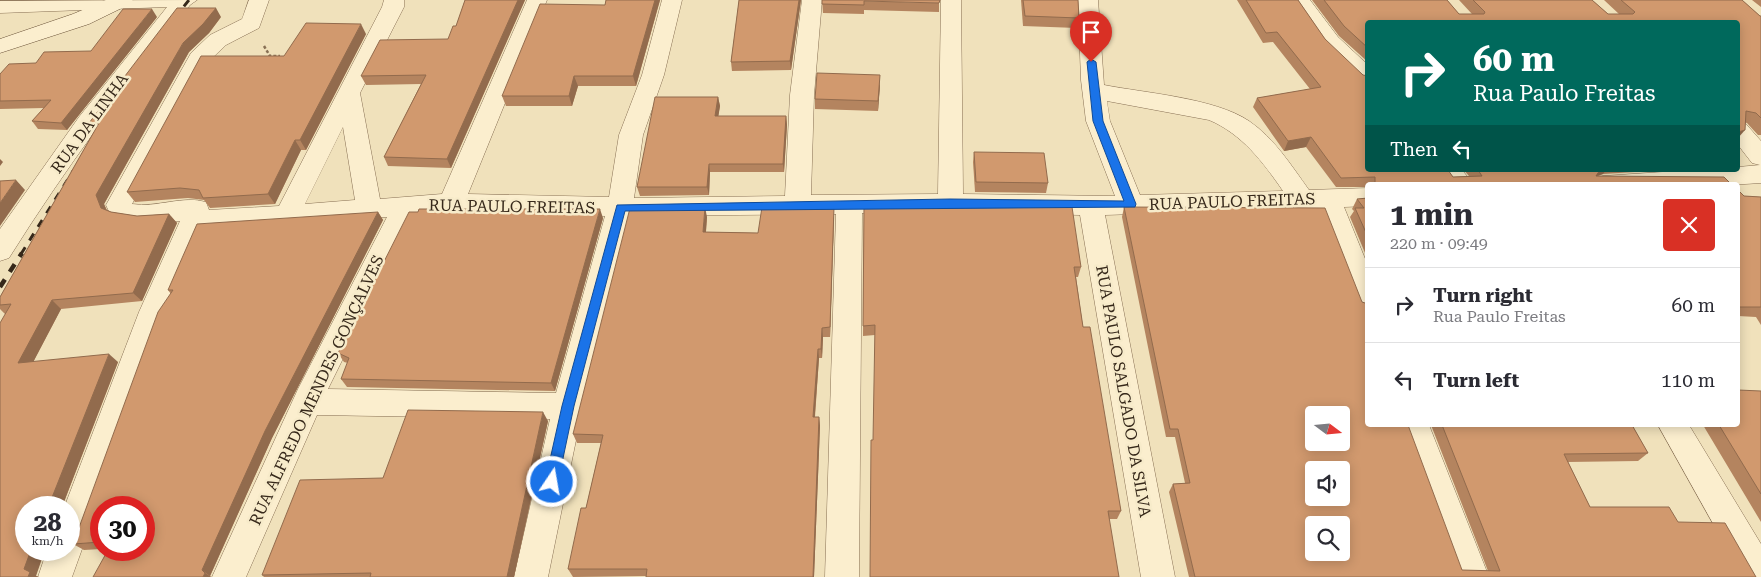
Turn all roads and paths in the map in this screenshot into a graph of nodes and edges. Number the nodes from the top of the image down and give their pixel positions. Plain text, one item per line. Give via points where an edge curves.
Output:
1 (185, 0) edge
2 (259, 0) edge
3 (394, 0) edge
4 (537, 0) edge
5 (672, 0) edge
6 (812, 0) edge
7 (951, 0) edge
8 (1088, 0) edge
9 (1299, 0) edge
10 (120, 2) edge
11 (0, 7) edge
12 (0, 46) edge
13 (270, 56) edge
14 (285, 56) edge
15 (1365, 75) edge
16 (1094, 91) junction
17 (349, 94) junction
18 (1740, 132) edge
19 (1761, 157) edge
20 (1450, 172) edge
21 (1761, 174) edge
22 (1625, 176) edge
23 (1458, 182) edge
24 (1610, 182) edge
25 (1365, 197) edge
26 (1315, 198) junction
27 (451, 203) junction
28 (950, 203) junction
29 (1131, 204) junction
30 (406, 205) junction
31 (797, 206) junction
32 (849, 206) junction
33 (1091, 206) junction
34 (620, 207) junction
35 (369, 208) junction
36 (287, 214) junction
37 (192, 221) junction
38 (0, 251) edge
39 (1365, 296) edge
40 (308, 402) junction
41 (568, 406) junction
42 (1415, 427) edge
43 (1674, 427) edge
44 (80, 508) edge
45 (60, 561) edge
46 (1761, 576) edge
47 (55, 577) edge
48 (229, 577) edge
49 (531, 577) edge
50 (842, 577) edge
51 (1158, 577) edge
52 (1472, 577) edge

1 - 10 street
1 - 38 street, RUA DA LINHA via 119,80 21,216
2 - 37 street via 251,23 218,40 199,58 119,205 125,212 136,214 197,209
3 - 17 street
4 - 27 street
5 - 34 street via 653,75 630,135
6 - 31 street via 802,95
7 - 28 street via 954,149
8 - 16 street
9 - 15 street via 1330,42
10 - 11 street
10 - 12 street via 81,19
13 - 14 path
16 - 26 street via 1229,117 1241,124
16 - 29 street via 1098,121
17 - 35 street
17 - 36 street
18 - 19 street
20 - 23 street
21 - 22 street
22 - 24 street
25 - 26 street, RUA PAULO FREITAS
26 - 29 street, RUA PAULO FREITAS
26 - 39 street
27 - 30 street, RUA PAULO FREITAS
27 - 34 street, RUA PAULO FREITAS
28 - 32 street, RUA PAULO FREITAS
28 - 33 street, RUA PAULO FREITAS
29 - 33 street, RUA PAULO FREITAS
30 - 35 street, RUA PAULO FREITAS
30 - 40 street, RUA ALFREDO MENDES GONÇALVES
31 - 32 street, RUA PAULO FREITAS
31 - 34 street, RUA PAULO FREITAS
32 - 50 street
33 - 51 street, RUA PAULO SALGADO DA SILVA
34 - 41 street
35 - 36 street, RUA PAULO FREITAS
36 - 37 street, RUA PAULO FREITAS
37 - 44 street via 153,312
40 - 41 street
40 - 48 street, RUA ALFREDO MENDES GONÇALVES
41 - 49 street
42 - 52 street
43 - 46 street
45 - 47 street

